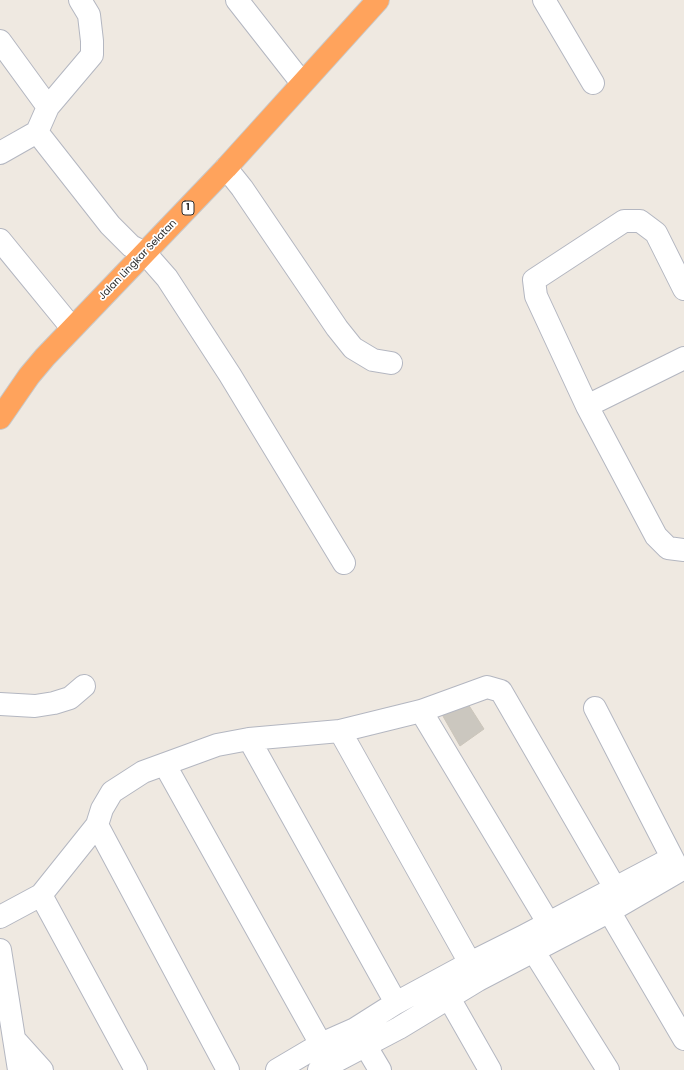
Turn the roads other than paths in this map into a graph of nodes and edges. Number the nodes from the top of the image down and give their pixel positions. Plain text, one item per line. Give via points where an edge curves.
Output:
1 (80, 0) edge
2 (237, 0) edge
3 (378, 0) edge
4 (544, 0) edge
5 (0, 41) edge
6 (302, 83) junction
7 (593, 83) dead end
8 (48, 107) junction
9 (37, 132) junction
10 (0, 153) edge
11 (226, 168) junction
12 (0, 240) edge
13 (145, 253) junction
14 (684, 289) edge
15 (72, 328) junction
16 (684, 358) edge
17 (391, 363) dead end
18 (588, 406) junction
19 (0, 418) edge
20 (684, 550) edge
21 (344, 564) dead end
22 (84, 686) dead end
23 (0, 704) edge
24 (596, 708) dead end
25 (421, 711) junction
26 (340, 732) junction
27 (249, 739) junction
28 (165, 765) junction
29 (97, 825) junction
30 (678, 870) edge
31 (41, 895) junction
32 (608, 898) junction
33 (0, 917) edge
34 (549, 924) junction
35 (529, 943) junction
36 (0, 950) edge
37 (470, 963) junction
38 (443, 989) junction
39 (396, 1003) junction
40 (360, 1037) junction
41 (15, 1040) junction
42 (684, 1040) edge
43 (321, 1044) junction
44 (325, 1067) edge
45 (19, 1070) edge
46 (42, 1070) edge
47 (136, 1070) edge
48 (228, 1070) edge
49 (279, 1070) edge
50 (380, 1070) edge
51 (490, 1070) edge
52 (608, 1070) edge

1 - 8 street via 89,15 92,55
2 - 6 street
3 - 6 highway, Jalan Lingkar Selatan / 1
4 - 7 street
5 - 8 street
6 - 11 highway, Jalan Lingkar Selatan / 1
8 - 9 street
9 - 10 street
9 - 13 street via 110,225 131,246
11 - 13 highway, Jalan Lingkar Selatan / 1
11 - 17 street via 353,348 373,360
12 - 15 street
13 - 15 highway, Jalan Lingkar Selatan / 1
13 - 21 street via 166,278 230,375
14 - 18 street via 656,233 640,221 624,220 534,280 536,296
15 - 19 highway, Jalan Lingkar Selatan / 1 via 29,376
16 - 18 street
18 - 20 street via 656,536 668,548
22 - 23 street via 70,698 54,704
24 - 30 street
25 - 26 street
25 - 32 street via 487,687 501,691
25 - 34 street
26 - 27 street
26 - 37 street
27 - 28 street via 217,745
27 - 39 street
28 - 29 street via 143,772 112,792 102,808
28 - 43 street
29 - 31 street
29 - 48 street
30 - 32 street
31 - 33 street
31 - 47 street
32 - 34 street
32 - 35 street
32 - 42 street
34 - 35 street
35 - 37 street
35 - 38 street
35 - 52 street
36 - 41 street
37 - 38 street
38 - 39 street
38 - 40 street via 399,1028
38 - 51 street
39 - 40 street
40 - 43 street
40 - 44 street
40 - 50 street
41 - 45 street
41 - 46 street
43 - 44 street
43 - 49 street

